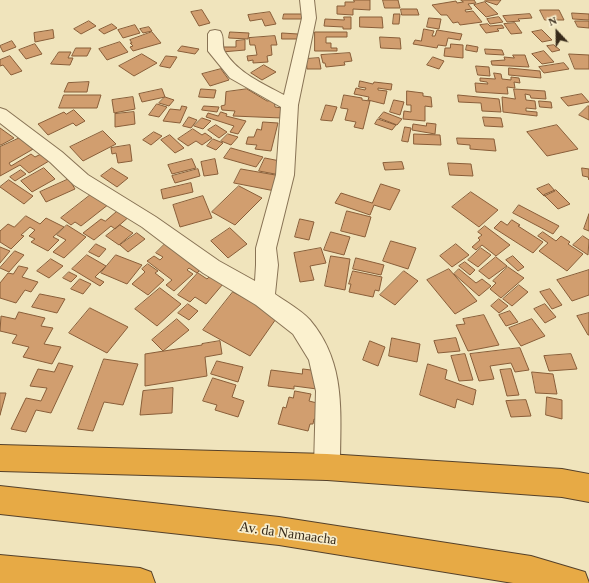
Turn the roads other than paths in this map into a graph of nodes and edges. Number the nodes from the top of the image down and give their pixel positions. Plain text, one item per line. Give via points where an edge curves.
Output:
1 (307, 0) edge
2 (215, 34) dead end
3 (290, 105) junction
4 (0, 114) edge
5 (264, 298) junction
6 (0, 458) edge
7 (327, 467) junction
8 (589, 488) edge
9 (0, 500) edge
10 (0, 570) edge
11 (140, 583) edge
12 (574, 583) edge

1 - 3 street via 309,18
2 - 3 street via 216,51 236,75
3 - 5 street via 285,175 266,248
4 - 5 street via 56,157 81,180
5 - 7 street via 301,327 320,357 328,391
6 - 7 highway
7 - 8 highway via 562,483
9 - 12 highway, Av. da Namaacha via 279,531 531,571
10 - 11 highway

